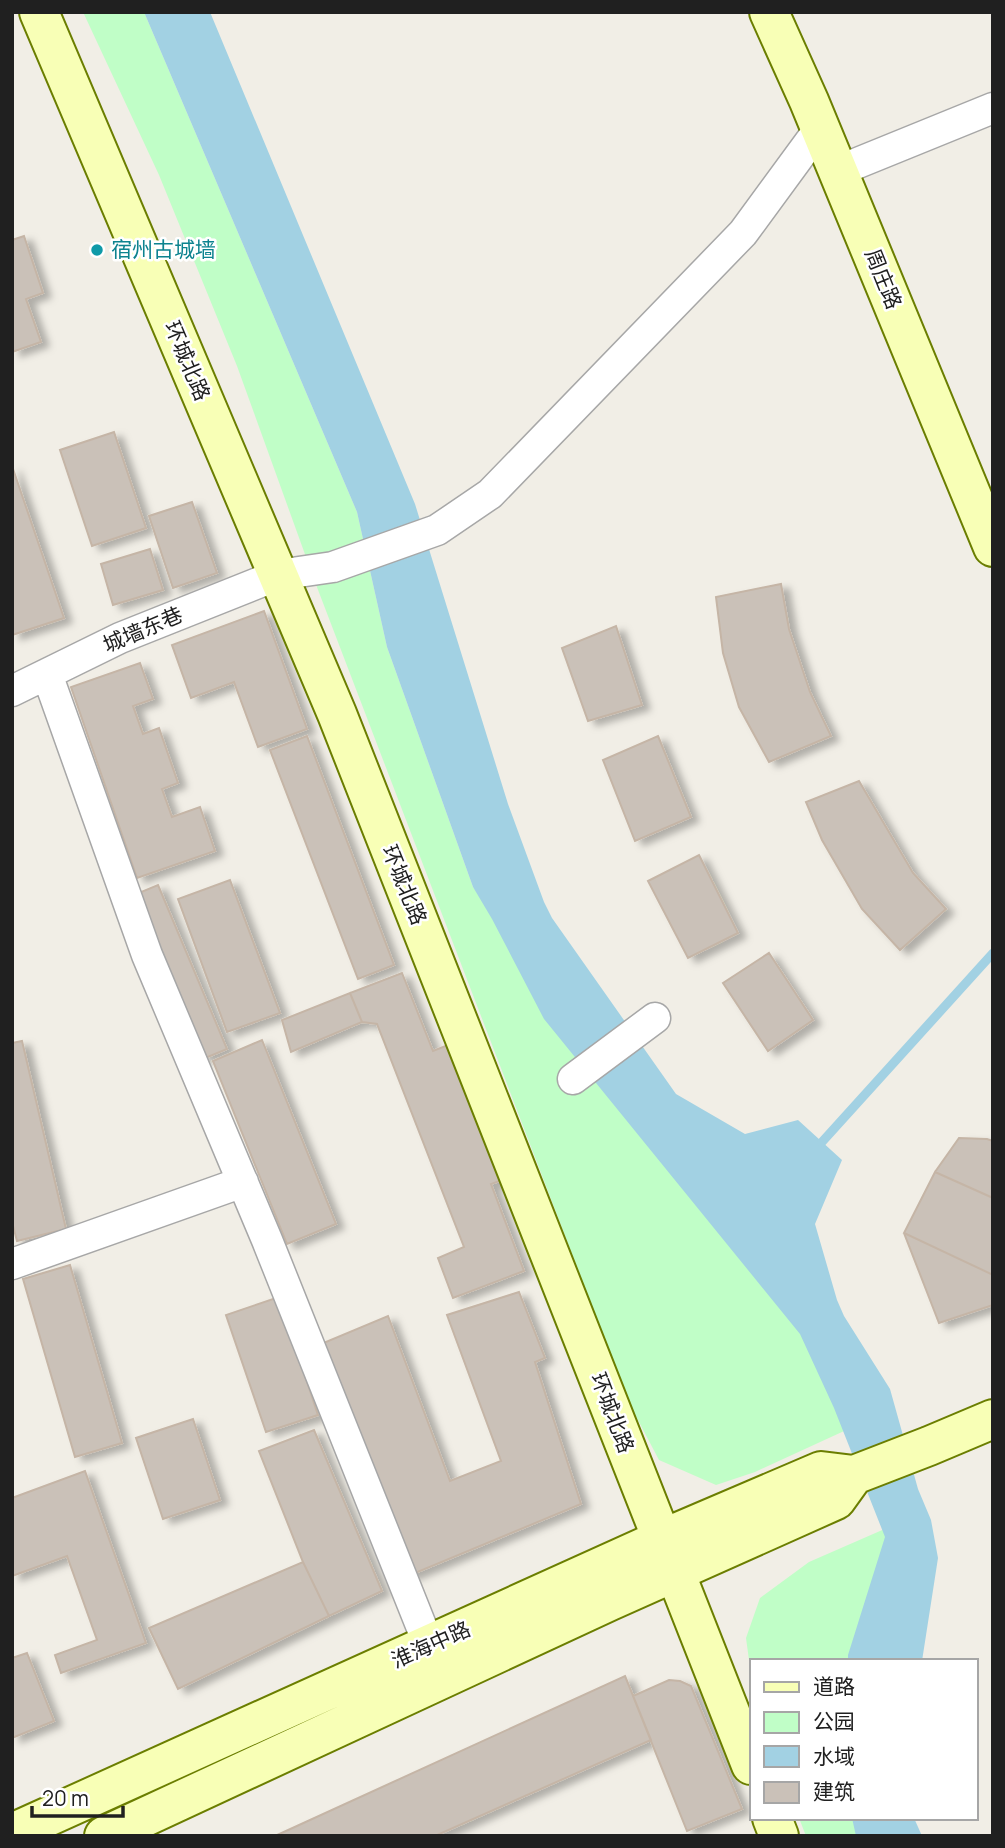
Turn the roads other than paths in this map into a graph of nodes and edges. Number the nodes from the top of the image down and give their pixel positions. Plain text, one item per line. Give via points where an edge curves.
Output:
1 (39, 12) edge
2 (769, 12) edge
3 (993, 108) edge
4 (820, 128) junction
5 (838, 171) junction
6 (993, 547) edge
7 (278, 575) junction
8 (47, 674) junction
9 (12, 691) edge
10 (655, 1018) dead end
11 (573, 1079) dead end
12 (243, 1182) junction
13 (12, 1264) edge
14 (993, 1419) edge
15 (668, 1556) junction
16 (436, 1662) junction
17 (750, 1762) edge
18 (12, 1833) edge
19 (104, 1836) edge

1 - 7 main road, 环城北路
2 - 4 main road, 周庄路
3 - 5 street
4 - 5 main road, 周庄路
4 - 7 street, 城墙东巷 via 743,233 491,494 437,530 333,567
5 - 6 main road, 周庄路
7 - 8 street, 城墙东巷 via 120,638
7 - 15 main road, 环城北路
8 - 9 street, 城墙东巷
8 - 12 street via 147,955
10 - 11 street
12 - 13 street
12 - 16 street
14 - 15 main road, 淮海中路 via 854,1475 821,1471
15 - 16 main road, 淮海中路
15 - 17 main road, 环城北路
16 - 18 main road, 淮海中路
16 - 19 main road, 淮海中路

